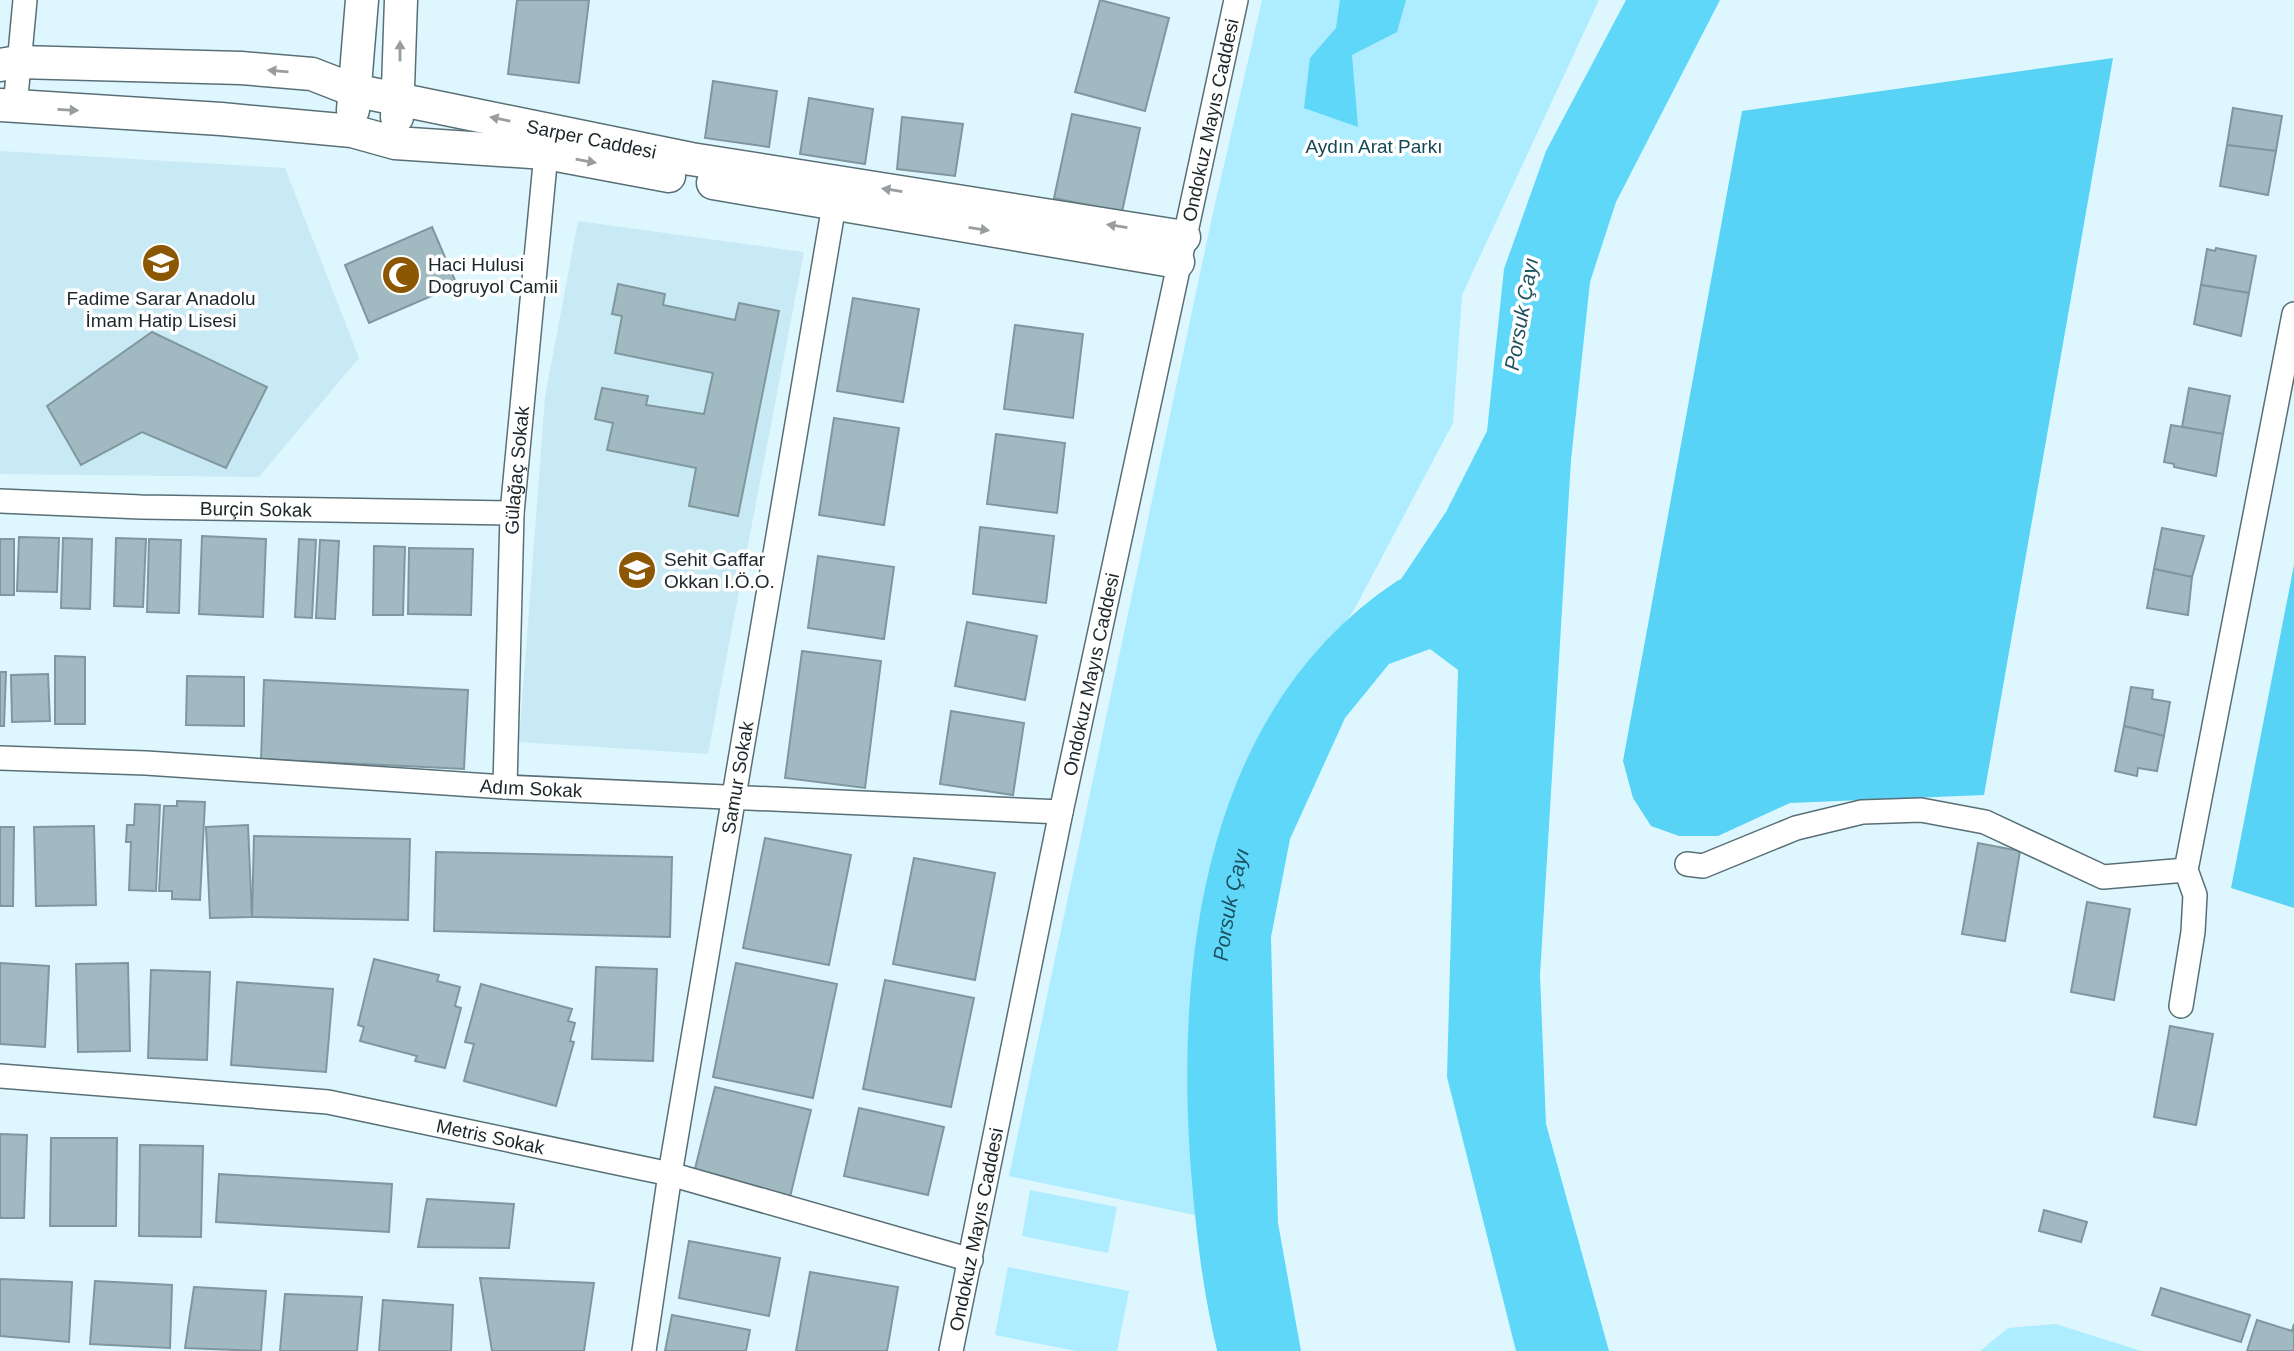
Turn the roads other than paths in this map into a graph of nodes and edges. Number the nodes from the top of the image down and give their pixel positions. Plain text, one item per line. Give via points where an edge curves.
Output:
1 (25, 0) edge
2 (362, 0) edge
3 (401, 0) edge
4 (1236, 0) edge
5 (9, 64) edge
6 (353, 90) junction
7 (399, 98) junction
8 (8, 106) edge
9 (352, 131) junction
10 (395, 143) junction
11 (546, 153) junction
12 (834, 205) junction
13 (1181, 250) junction
14 (2294, 314) edge
15 (0, 501) edge
16 (512, 513) junction
17 (0, 758) edge
18 (505, 787) junction
19 (733, 796) junction
20 (1061, 812) junction
21 (1687, 864) dead end
22 (2186, 870) junction
23 (2181, 1006) dead end
24 (0, 1076) edge
25 (670, 1174) junction
26 (971, 1260) junction
27 (645, 1351) edge
28 (951, 1351) edge

1 - 5 street
2 - 6 main road
7 -> 3 main road
4 - 13 street, Ondokuz Mayıs Caddesi
6 -> 5 main road, Sarper Caddesi via 312,74 241,68
5 - 8 street
6 - 7 main road, Sarper Caddesi
6 - 9 main road
7 - 10 main road
13 -> 7 main road, Sarper Caddesi via 691,159
8 -> 9 main road, Sarper Caddesi
9 - 10 main road, Sarper Caddesi
10 - 11 main road, Sarper Caddesi
11 -> 12 main road, Sarper Caddesi
11 - 16 street, Gülağaç Sokak
12 -> 13 main road, Sarper Caddesi
12 - 19 street, Samur Sokak
13 - 20 street, Ondokuz Mayıs Caddesi
14 - 22 street
15 - 16 street, Burçin Sokak
16 - 18 street, Gülağaç Sokak
17 - 18 street, Adım Sokak
18 - 19 street, Adım Sokak
19 - 20 street, Adım Sokak
19 - 25 street, Samur Sokak
20 - 26 street, Ondokuz Mayıs Caddesi
21 - 22 street via 1703,866 1796,828 1862,811 1921,810 1985,822 2102,877
22 - 23 street via 2195,895
24 - 25 street, Metris Sokak via 328,1102
25 - 26 street, Metris Sokak
25 - 27 street, Samur Sokak
26 - 28 street, Ondokuz Mayıs Caddesi

